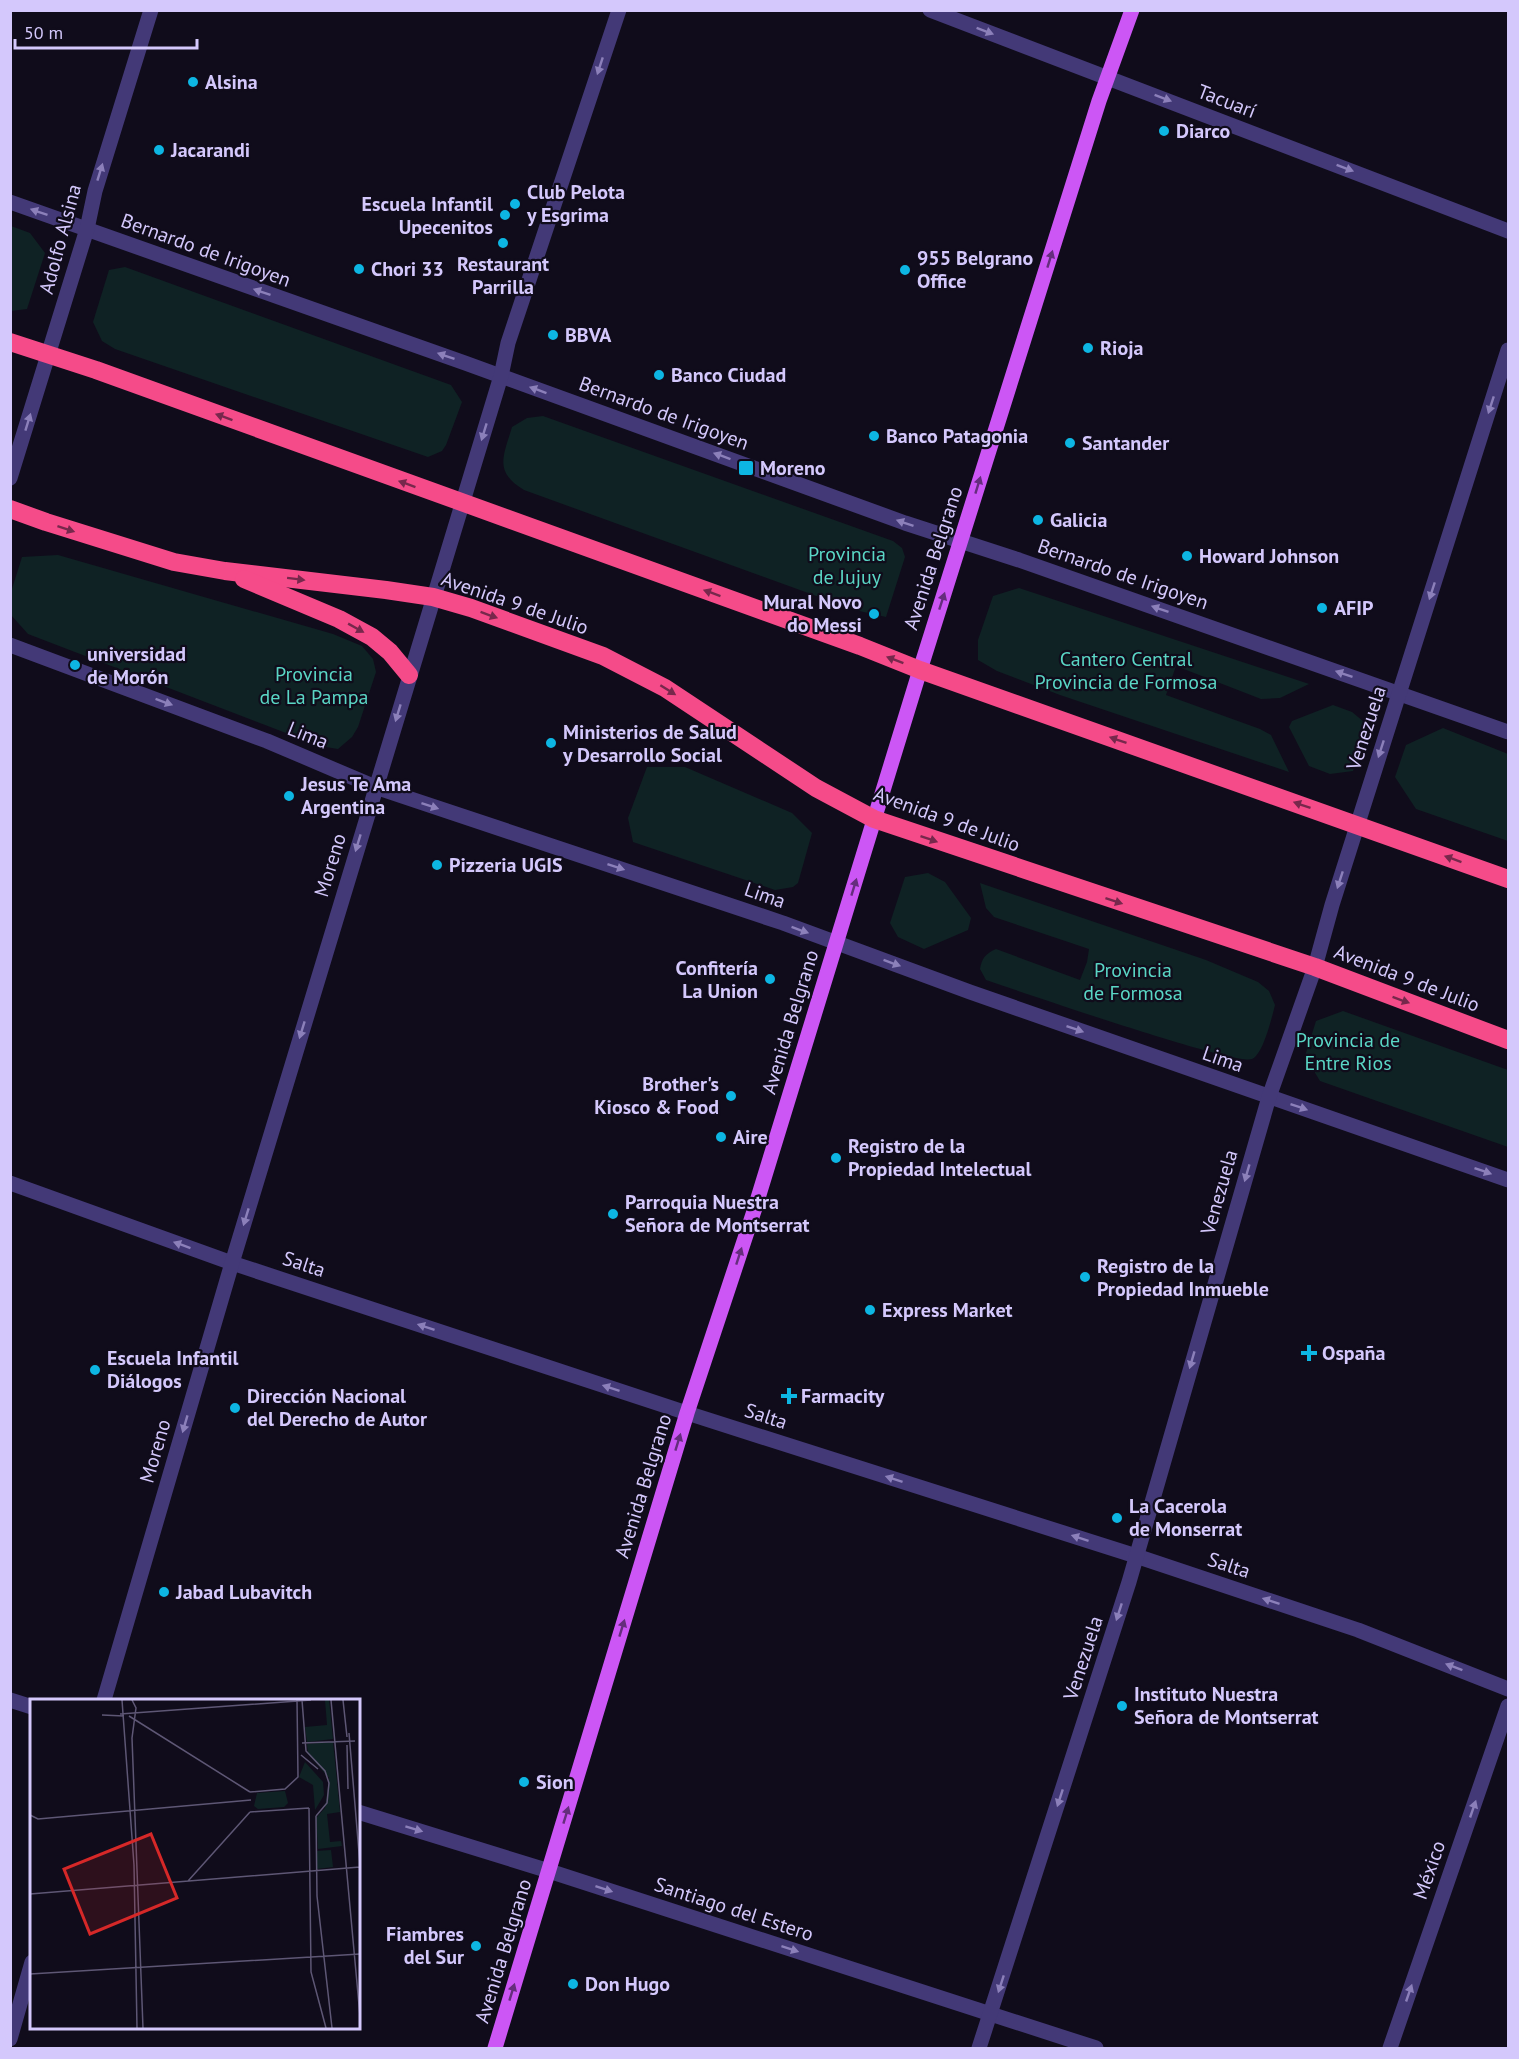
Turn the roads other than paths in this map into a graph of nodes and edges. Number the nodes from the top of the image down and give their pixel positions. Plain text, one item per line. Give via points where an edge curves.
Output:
1 (151, 10) edge
2 (619, 10) edge
3 (930, 10) edge
4 (1132, 10) edge
5 (1108, 78) junction
6 (10, 202) edge
7 (87, 229) junction
8 (1509, 231) edge
9 (10, 342) edge
10 (1509, 350) edge
11 (48, 355) junction
12 (501, 376) junction
13 (10, 478) edge
14 (462, 503) junction
15 (10, 509) edge
16 (961, 541) junction
17 (225, 571) junction
18 (433, 597) junction
19 (10, 645) edge
20 (920, 670) junction
21 (410, 675) junction
22 (1399, 694) junction
23 (1509, 732) edge
24 (375, 787) junction
25 (874, 819) junction
26 (1357, 825) junction
27 (1509, 879) edge
28 (837, 943) junction
29 (1315, 967) junction
30 (1509, 1040) edge
31 (1269, 1097) junction
32 (1509, 1180) edge
33 (10, 1184) edge
34 (232, 1263) junction
35 (687, 1413) junction
36 (1136, 1556) junction
37 (1509, 1689) edge
38 (105, 1699) edge
39 (10, 1700) edge
40 (30, 1706) edge
41 (1509, 1706) edge
42 (360, 1813) edge
43 (549, 1871) junction
44 (30, 1969) edge
45 (991, 2014) junction
46 (10, 2039) edge
47 (495, 2049) edge
48 (979, 2049) edge
49 (1096, 2049) edge
50 (1390, 2049) edge

7 -> 1 street, Adolfo Alsina
2 -> 12 street, Moreno via 508,343
3 -> 5 street, Tacuarí
4 - 5 main road, Avenida Belgrano
5 -> 8 street, Tacuarí
16 -> 5 main road, Avenida Belgrano
7 -> 6 street, Bernardo de Irigoyen
7 - 11 street, Adolfo Alsina
12 -> 7 street, Bernardo de Irigoyen
9 - 11 highway
10 -> 22 street, Venezuela
13 -> 11 street, Adolfo Alsina
14 -> 11 highway
12 -> 14 street, Moreno
16 -> 12 street, Bernardo de Irigoyen
14 - 18 street, Moreno
20 -> 14 highway
15 -> 17 highway, Avenida 9 de Julio via 141,553
20 -> 16 main road, Avenida Belgrano
22 -> 16 street, Bernardo de Irigoyen
17 -> 18 highway, Avenida 9 de Julio
17 -> 21 highway via 372,637
18 - 21 street, Moreno
18 -> 25 highway, Avenida 9 de Julio via 603,657 646,678 816,788
19 -> 24 street, Lima via 267,741
20 - 25 main road, Avenida Belgrano
26 -> 20 highway
21 -> 24 street, Moreno
22 - 23 street, Bernardo de Irigoyen
22 -> 26 street, Venezuela
24 -> 28 street, Lima
24 -> 34 street, Moreno
28 -> 25 main road, Avenida Belgrano
25 -> 29 highway, Avenida 9 de Julio
27 -> 26 highway
26 -> 29 street, Venezuela
28 -> 31 street, Lima
35 -> 28 main road, Avenida Belgrano
29 -> 30 highway, Avenida 9 de Julio
29 - 31 street, Venezuela
31 -> 32 street, Lima
31 -> 36 street, Venezuela
34 -> 33 street, Salta
35 -> 34 street, Salta
34 -> 38 street, Moreno
36 -> 35 street, Salta
43 -> 35 main road, Avenida Belgrano
37 -> 36 street, Salta via 1358,1630
36 -> 45 street, Venezuela
39 - 40 street
50 -> 41 street, México
42 -> 43 street, Santiago del Estero
43 -> 45 street, Santiago del Estero
47 -> 43 main road, Avenida Belgrano
44 - 46 street
45 - 48 street, Venezuela
45 - 49 street, Santiago del Estero

